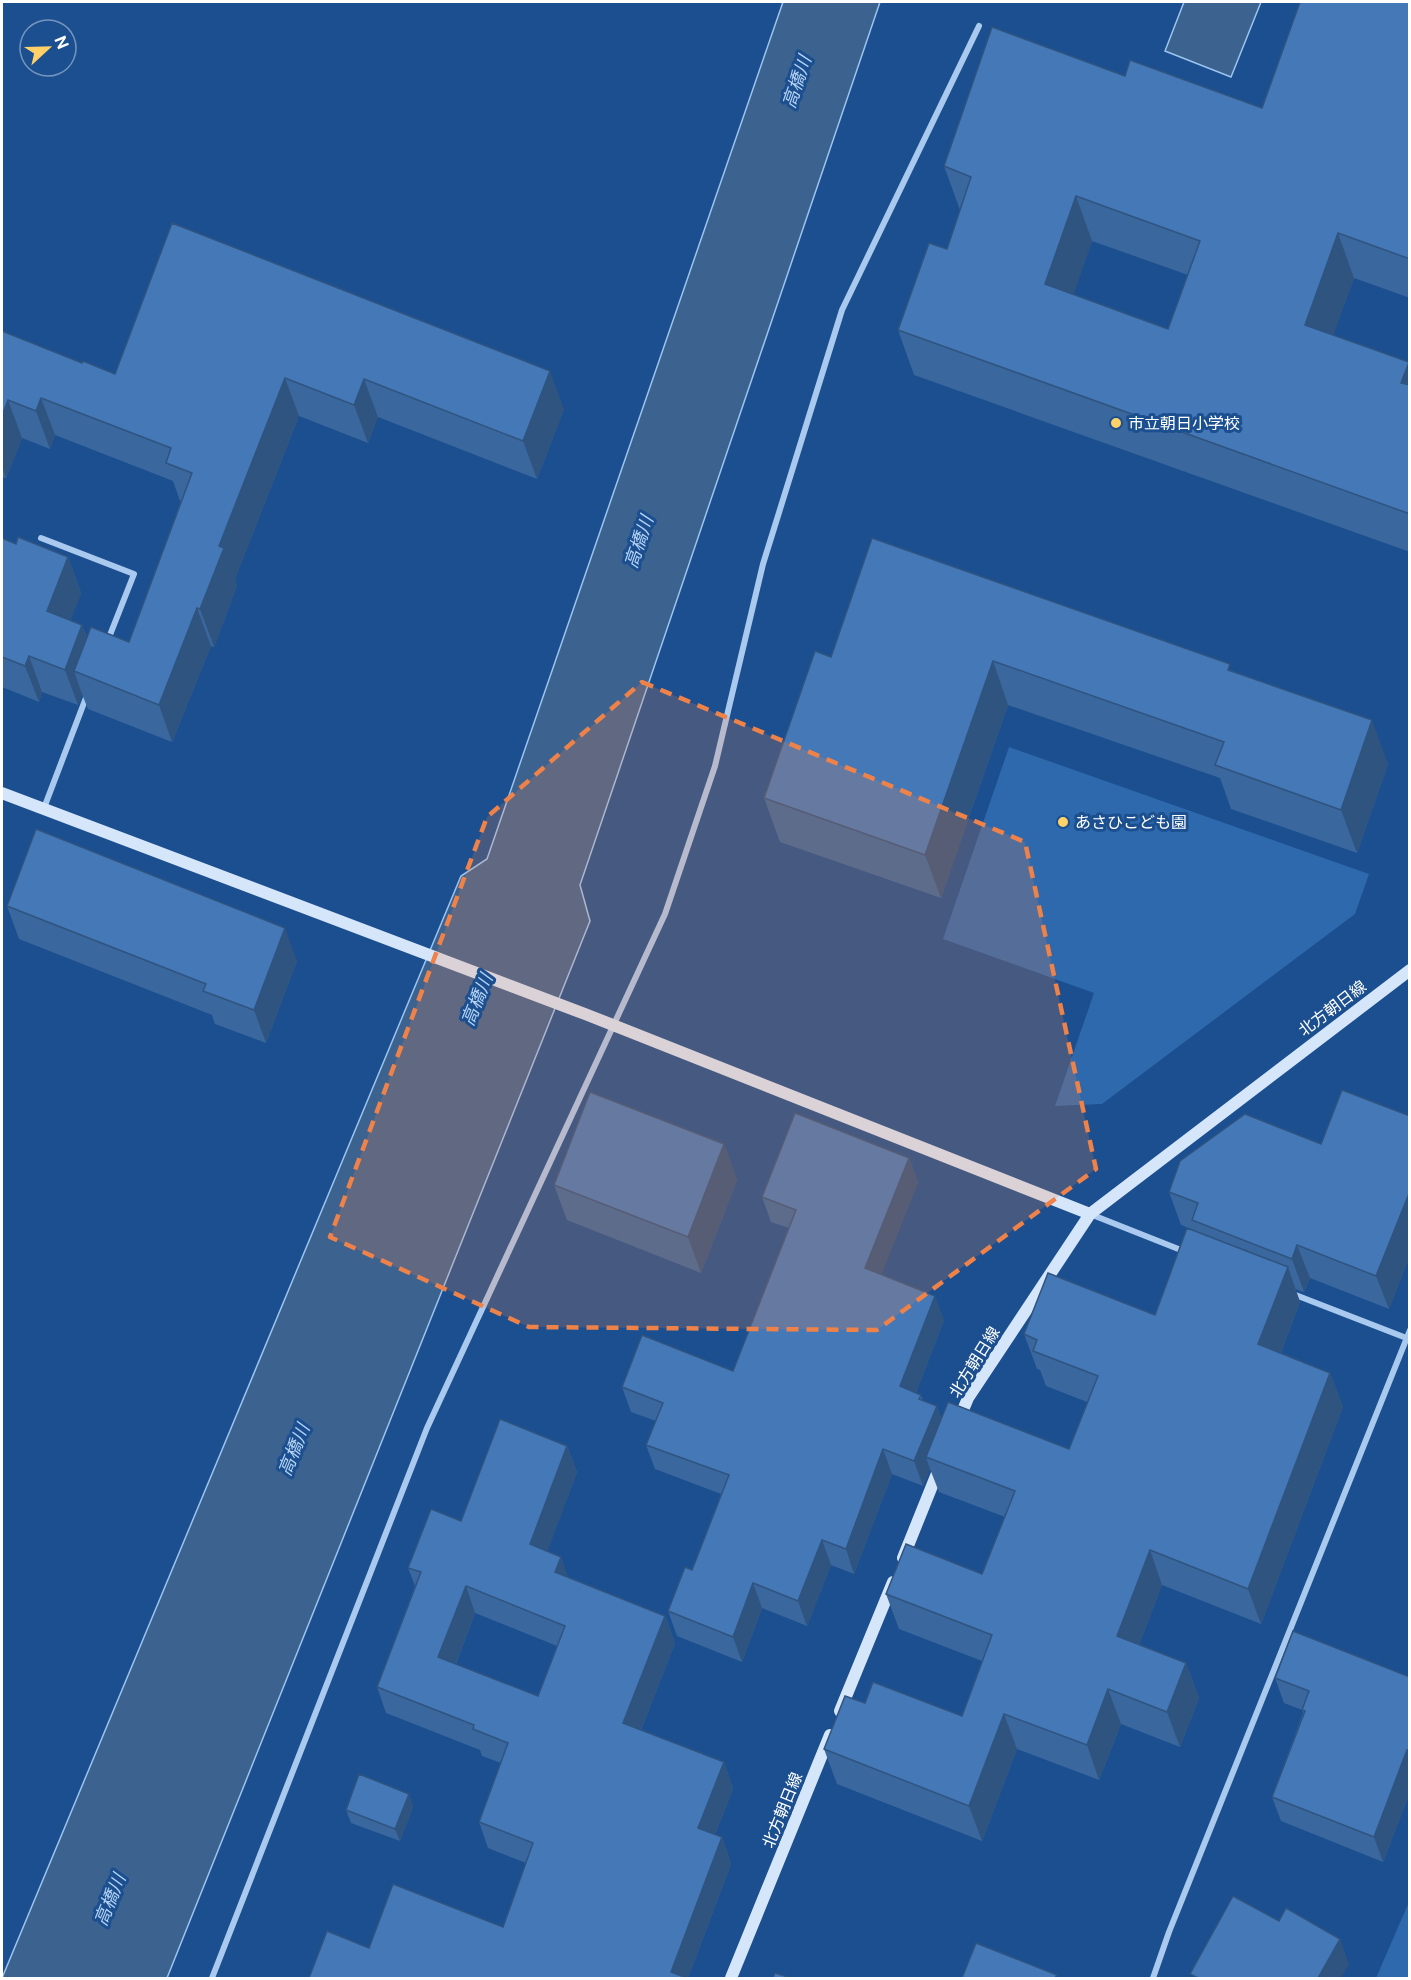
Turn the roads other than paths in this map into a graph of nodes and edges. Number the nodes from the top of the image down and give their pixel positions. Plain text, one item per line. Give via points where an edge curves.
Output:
1 (979, 26) dead end
2 (41, 538) dead end
3 (104, 652) edge
4 (91, 686) edge
5 (2, 793) edge
6 (43, 809) junction
7 (1410, 970) edge
8 (613, 1025) junction
9 (1090, 1214) junction
10 (1188, 1253) edge
11 (1287, 1291) edge
12 (1410, 1330) edge
13 (1408, 1339) edge
14 (955, 1431) edge
15 (946, 1452) edge
16 (212, 1978) edge
17 (731, 1978) edge
18 (1153, 1978) edge

1 - 8 street via 842,310 763,564 715,766 665,914
2 - 3 street via 134,574
4 - 6 street
5 - 6 main road
6 - 8 main road
7 - 9 main road, 北方朝日線
8 - 9 main road
8 - 16 street via 427,1428
9 - 10 street
9 - 14 main road, 北方朝日線 via 968,1398
11 - 13 street
12 - 13 street
13 - 18 street
15 - 17 main road, 北方朝日線

